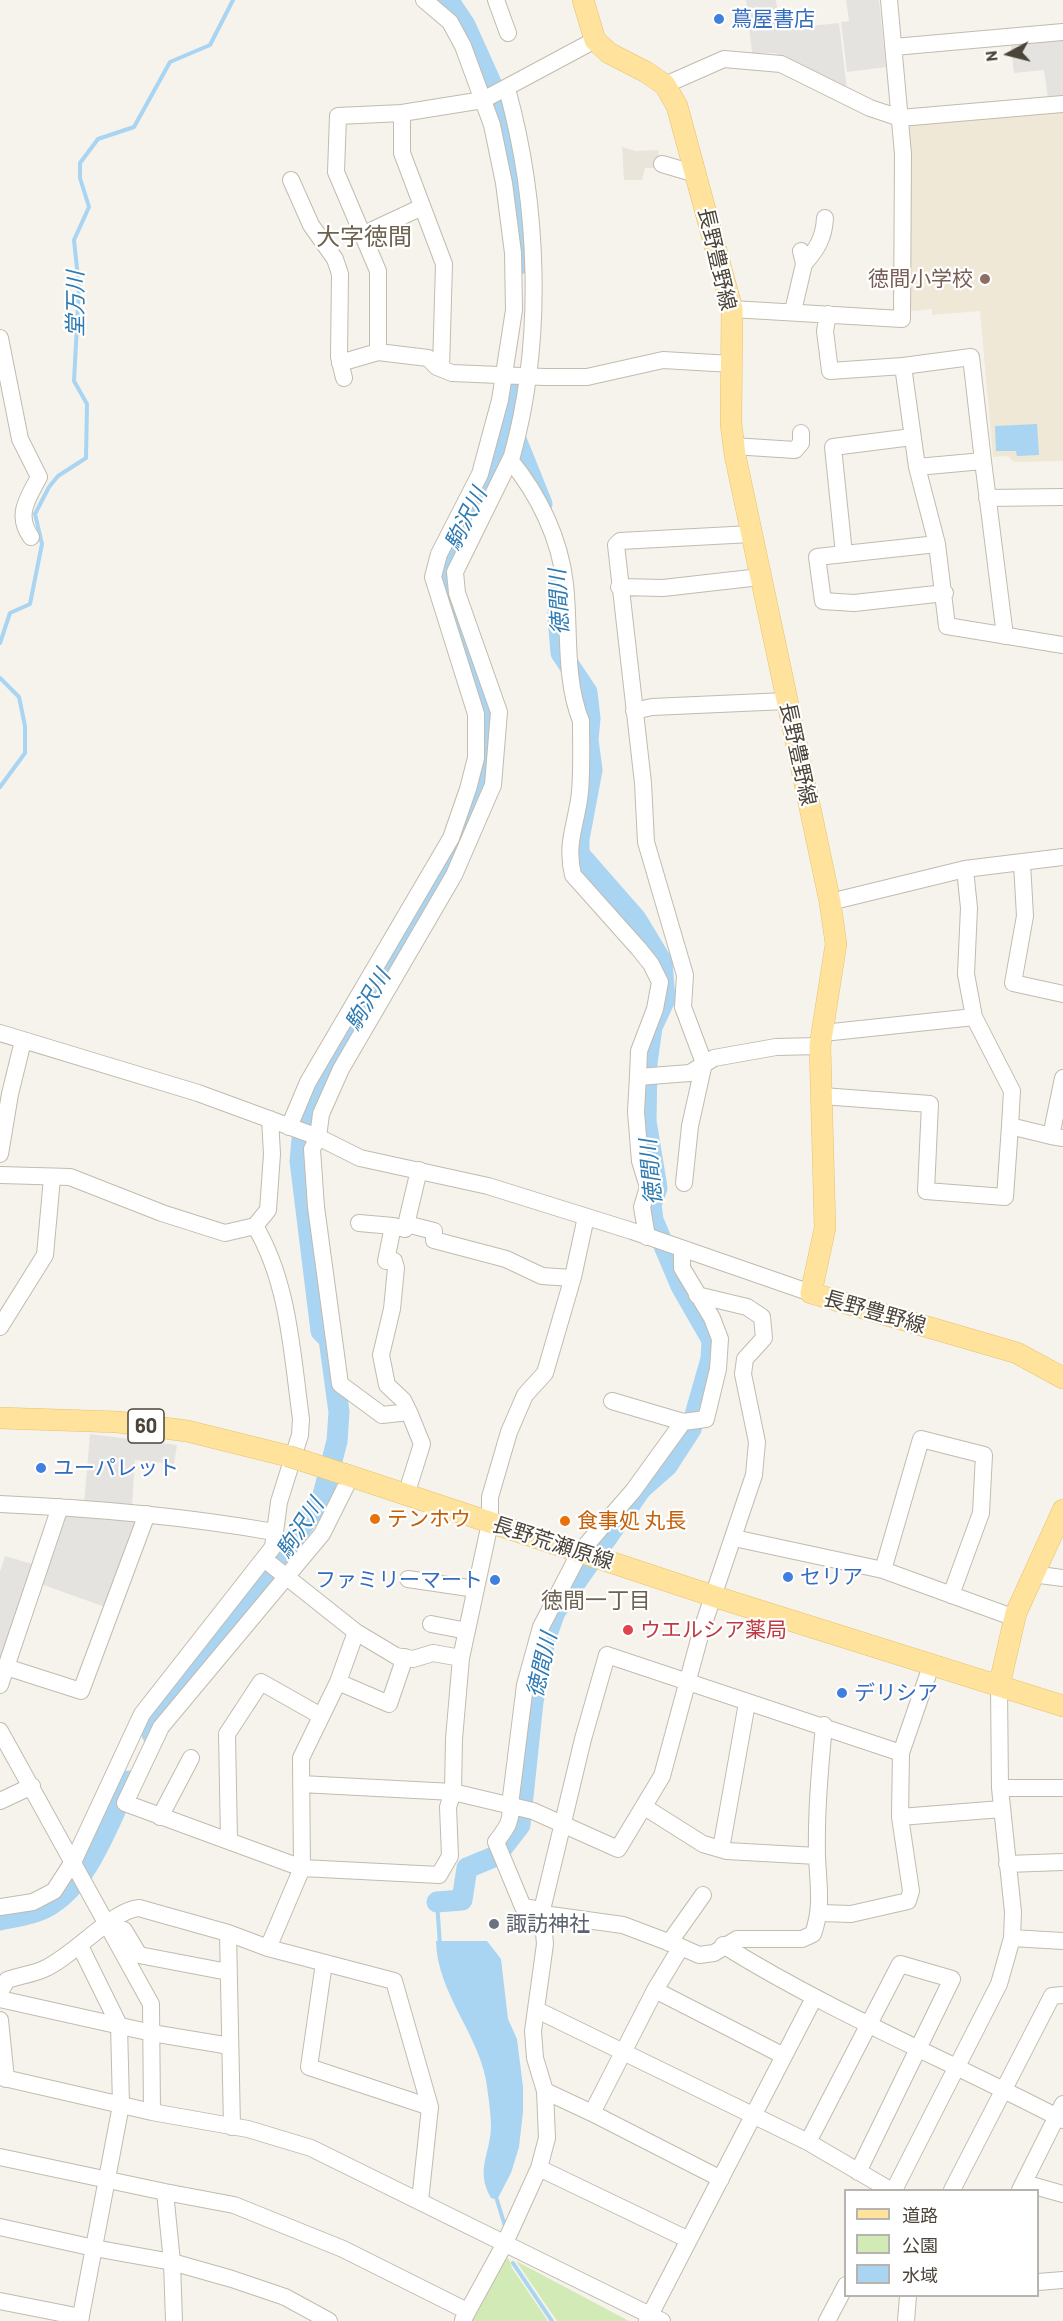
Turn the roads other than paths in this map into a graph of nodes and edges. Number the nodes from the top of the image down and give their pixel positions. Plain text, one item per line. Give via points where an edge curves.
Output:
1 (424, 0) edge
2 (496, 0) edge
3 (583, 0) edge
4 (889, 0) edge
5 (1063, 32) edge
6 (508, 33) dead end
7 (595, 40) junction
8 (894, 47) junction
9 (665, 85) junction
10 (495, 95) junction
11 (1063, 104) edge
12 (402, 113) junction
13 (900, 118) junction
14 (662, 164) dead end
15 (696, 174) junction
16 (291, 180) dead end
17 (422, 207) junction
18 (825, 218) dead end
19 (362, 234) junction
20 (732, 309) junction
21 (793, 311) junction
22 (828, 314) junction
23 (0, 338) edge
24 (378, 352) junction
25 (732, 364) junction
26 (903, 366) junction
27 (441, 368) junction
28 (514, 376) junction
29 (801, 433) dead end
30 (912, 437) junction
31 (734, 446) junction
32 (511, 458) junction
33 (983, 461) junction
34 (917, 467) junction
35 (1063, 497) edge
36 (987, 498) junction
37 (751, 534) junction
38 (31, 537) dead end
39 (937, 544) junction
40 (844, 554) junction
41 (760, 576) junction
42 (619, 587) junction
43 (945, 593) junction
44 (1005, 636) junction
45 (1063, 645) edge
46 (786, 701) junction
47 (634, 711) junction
48 (1063, 857) edge
49 (1022, 863) junction
50 (965, 869) junction
51 (830, 902) junction
52 (1063, 994) edge
53 (974, 1017) junction
54 (0, 1033) edge
55 (822, 1040) junction
56 (23, 1041) junction
57 (704, 1063) junction
58 (644, 1076) junction
59 (1063, 1078) edge
60 (822, 1096) junction
61 (270, 1119) junction
62 (1010, 1126) junction
63 (291, 1128) junction
64 (316, 1136) junction
65 (1057, 1137) edge
66 (0, 1154) edge
67 (419, 1170) junction
68 (0, 1175) edge
69 (52, 1178) junction
70 (684, 1183) dead end
71 (586, 1217) junction
72 (359, 1223) dead end
73 (400, 1225) junction
74 (255, 1226) junction
75 (651, 1239) junction
76 (678, 1249) junction
77 (572, 1278) junction
78 (811, 1293) junction
79 (697, 1295) junction
80 (0, 1327) edge
81 (1063, 1378) edge
82 (612, 1401) dead end
83 (409, 1412) junction
84 (0, 1418) edge
85 (690, 1421) junction
86 (347, 1475) junction
87 (406, 1495) junction
88 (0, 1504) edge
89 (60, 1507) junction
90 (1063, 1510) edge
91 (147, 1514) junction
92 (490, 1523) junction
93 (274, 1532) junction
94 (734, 1538) junction
95 (588, 1554) junction
96 (275, 1568) junction
97 (883, 1570) junction
98 (1032, 1574) junction
99 (1063, 1578) edge
100 (408, 1579) dead end
101 (476, 1589) junction
102 (951, 1595) junction
103 (713, 1596) junction
104 (1015, 1618) junction
105 (431, 1624) dead end
106 (467, 1631) junction
107 (356, 1632) junction
108 (405, 1658) junction
109 (461, 1658) junction
110 (931, 1666) junction
111 (6, 1667) junction
112 (338, 1682) junction
113 (688, 1682) junction
114 (0, 1685) edge
115 (999, 1686) junction
116 (747, 1703) junction
117 (1063, 1706) edge
118 (321, 1716) junction
119 (824, 1725) junction
120 (0, 1731) edge
121 (902, 1753) junction
122 (190, 1758) dead end
123 (301, 1784) junction
124 (32, 1786) junction
125 (1000, 1788) junction
126 (1063, 1788) edge
127 (453, 1792) junction
128 (0, 1802) edge
129 (513, 1806) junction
130 (646, 1808) junction
131 (1002, 1809) junction
132 (160, 1817) junction
133 (900, 1817) junction
134 (563, 1826) junction
135 (229, 1840) junction
136 (721, 1849) junction
137 (817, 1856) junction
138 (75, 1862) junction
139 (1063, 1862) edge
140 (1007, 1864) junction
141 (302, 1868) junction
142 (703, 1895) dead end
143 (0, 1907) edge
144 (543, 1912) junction
145 (820, 1913) junction
146 (113, 1920) junction
147 (228, 1933) junction
148 (1012, 1938) junction
149 (1063, 1941) edge
150 (675, 1945) junction
151 (723, 1945) junction
152 (80, 1946) junction
153 (268, 1948) junction
154 (324, 1963) junction
155 (228, 1972) junction
156 (656, 1990) junction
157 (0, 1992) edge
158 (1063, 1995) edge
159 (814, 1998) junction
160 (0, 1999) edge
161 (537, 2010) junction
162 (0, 2019) edge
163 (119, 2025) junction
164 (868, 2025) junction
165 (152, 2033) junction
166 (230, 2046) junction
167 (919, 2050) junction
168 (623, 2054) junction
169 (784, 2056) junction
170 (958, 2067) junction
171 (3, 2078) edge
172 (1003, 2088) junction
173 (545, 2091) junction
174 (121, 2105) junction
175 (430, 2107) junction
176 (152, 2112) junction
177 (592, 2113) junction
178 (1061, 2113) edge
179 (753, 2117) junction
180 (232, 2127) junction
181 (808, 2142) junction
182 (0, 2157) edge
183 (539, 2168) junction
184 (858, 2172) junction
185 (107, 2179) junction
186 (721, 2179) junction
187 (1022, 2187) edge
188 (890, 2189) edge
189 (893, 2189) edge
190 (952, 2189) edge
191 (1039, 2190) edge
192 (165, 2192) junction
193 (1063, 2194) edge
194 (420, 2201) junction
195 (0, 2227) edge
196 (689, 2240) junction
197 (504, 2245) junction
198 (94, 2248) junction
199 (172, 2262) junction
200 (1063, 2280) edge
201 (1039, 2282) edge
202 (844, 2289) edge
203 (908, 2297) edge
204 (0, 2301) edge
205 (465, 2316) edge
206 (81, 2319) edge
207 (653, 2319) edge
208 (174, 2321) edge
209 (328, 2321) edge
210 (827, 2321) edge
211 (906, 2321) edge

1 - 10 street via 450,22
2 - 6 street
3 - 7 main road
4 - 8 street
5 - 8 street
7 - 9 main road, 長野豊野線
7 - 10 street
8 - 13 street
9 - 13 street via 724,59 781,64 870,108
9 - 15 main road, 長野豊野線 via 677,106
10 - 12 street
10 - 28 street via 492,125 513,253
10 - 28 street via 516,120 534,271 534,310
11 - 13 street
12 - 17 street via 402,153
12 - 19 street via 338,116 336,172
13 - 22 street via 902,320
14 - 15 street
15 - 20 main road, 長野豊野線
16 - 24 street via 311,225 335,259 340,274 342,370
17 - 19 street
17 - 27 street via 444,264
18 - 21 street via 818,248 802,258
19 - 24 street via 378,271
20 - 21 street
20 - 25 main road, 長野豊野線
21 - 22 street
22 - 26 street via 825,331 830,371
23 - 38 street via 20,439 39,477 22,510 25,529
24 - 27 street via 428,358
25 - 28 street via 663,360 587,377
25 - 31 main road, 長野豊野線
26 - 30 street
26 - 33 street via 971,357
27 - 28 street via 452,373
28 - 32 street via 518,436
28 - 63 street via 500,400 480,474 439,554 433,577 476,714 476,758 468,789 451,838 308,1082
29 - 31 street via 801,443 795,450
30 - 34 street
30 - 40 street via 832,447
31 - 37 main road, 長野豊野線
32 - 58 street via 530,484 559,550 565,584 569,653 581,721 579,793 570,839 573,875 645,957 660,982 655,1009 639,1051
32 - 64 street via 455,572 457,593 499,712 493,785 454,875 341,1069 321,1114
33 - 34 street
33 - 36 street
34 - 39 street
35 - 36 street
36 - 44 street
37 - 41 main road, 長野豊野線
37 - 42 street via 620,541 616,545
39 - 40 street
39 - 43 street
40 - 43 street via 817,557 822,601 854,603
41 - 42 street via 663,588
41 - 46 main road, 長野豊野線
42 - 47 street
43 - 44 street via 947,626
44 - 45 street
46 - 47 street via 652,706
46 - 51 main road, 長野豊野線
47 - 57 street via 646,842 685,975 683,1008
48 - 49 street
49 - 50 street
49 - 52 street via 1025,916 1013,983
50 - 51 street
50 - 53 street via 969,908 966,974
51 - 55 main road, 長野豊野線 via 836,944
53 - 55 street
53 - 62 street via 1012,1091
54 - 56 street
55 - 57 street
55 - 60 main road, 長野豊野線
56 - 61 street via 198,1093
56 - 66 street
57 - 58 street via 690,1073
57 - 70 street via 690,1126
58 - 75 street via 636,1112 640,1161 648,1187 642,1207
59 - 65 street
60 - 62 street via 930,1104 926,1191 1005,1197
60 - 78 main road, 長野豊野線 via 825,1228
61 - 63 street
61 - 74 street via 268,1210
62 - 65 street
63 - 64 street
64 - 67 street via 360,1158
64 - 83 street via 312,1149 316,1208 340,1384 382,1415
67 - 71 street via 488,1185
67 - 73 street
68 - 69 street
69 - 74 street via 70,1177 211,1230 225,1233
69 - 80 street via 45,1255
71 - 75 street
71 - 77 street
72 - 73 street
73 - 77 street via 435,1231 434,1240 506,1259 542,1276
73 - 83 street via 386,1261 394,1261 396,1268 392,1309 381,1355 387,1385
74 - 93 street via 269,1251 284,1303 302,1419
75 - 76 street
76 - 78 street
76 - 79 street via 682,1268
77 - 92 street via 545,1373 525,1395 509,1432 490,1497
78 - 81 main road, 長野豊野線 via 1017,1353
79 - 85 street via 720,1339 718,1369 706,1419
79 - 94 street via 747,1307 762,1317 764,1338 745,1359 742,1374 757,1442 754,1475
82 - 85 street
83 - 87 street via 422,1444
84 - 86 main road, 長野荒瀬原線 / 60, bridge via 118,1422 186,1431
85 - 95 street
86 - 87 main road, 長野荒瀬原線 / 60
86 - 96 street via 322,1534
87 - 92 main road, 長野荒瀬原線 / 60
88 - 89 street
89 - 91 street
89 - 111 street
90 - 98 main road
91 - 93 street
91 - 111 street via 81,1691
92 - 95 main road, 長野荒瀬原線 / 60
92 - 101 street
93 - 96 street
94 - 97 street
94 - 103 street
95 - 103 main road, 長野荒瀬原線 / 60
95 - 129 street via 541,1627 525,1685
96 - 107 street
96 - 132 street via 161,1727 125,1803
96 - 138 street via 142,1714
97 - 102 street
97 - 102 street via 921,1439 984,1455 981,1513
98 - 99 street
98 - 104 main road
100 - 101 street
101 - 106 street
102 - 104 street
103 - 110 main road, 長野荒瀬原線 / 60
103 - 113 street
104 - 115 main road
105 - 106 street
106 - 109 street
107 - 108 street
107 - 112 street
108 - 109 street via 433,1653
108 - 112 street via 389,1704
109 - 127 street
110 - 115 main road, 長野荒瀬原線 / 60
110 - 121 street
111 - 114 street
112 - 118 street
113 - 116 street
113 - 130 street via 662,1776
113 - 134 street via 607,1655
115 - 117 main road, 長野荒瀬原線 / 60
115 - 125 street
116 - 119 street
116 - 136 street
118 - 123 street via 301,1758
118 - 135 street via 261,1682 227,1734
119 - 121 street
119 - 137 street
120 - 124 street
121 - 133 street
122 - 132 street
123 - 127 street
123 - 141 street
124 - 128 street
124 - 138 street
125 - 126 street
125 - 131 street
127 - 129 street
127 - 141 street via 448,1807 450,1856 439,1875
129 - 134 street
129 - 144 street via 508,1825 496,1842 523,1907
130 - 134 street via 618,1849
130 - 136 street via 703,1844
131 - 133 street
131 - 140 street
132 - 135 street
133 - 145 street via 911,1891 908,1901 851,1914
134 - 144 street
135 - 141 street
136 - 137 street
137 - 145 street
138 - 143 street via 54,1891 33,1902
138 - 146 street
139 - 140 street
140 - 148 street
141 - 153 street
142 - 150 street
144 - 150 street via 623,1924
144 - 161 street via 545,1944
145 - 151 street via 813,1934 801,1939 737,1939
146 - 147 street via 129,1909 139,1908
146 - 152 street
146 - 155 street via 139,1955
146 - 165 street via 151,2004
147 - 153 street
147 - 155 street
148 - 149 street
148 - 170 street via 999,1984
150 - 151 street via 699,1954 714,1953
150 - 156 street
151 - 159 street
152 - 157 street via 44,1970 7,1980
152 - 163 street
153 - 154 street
154 - 175 street via 394,1981
154 - 175 street via 309,2067
155 - 166 street
156 - 168 street
156 - 169 street
158 - 172 street via 1052,1996
159 - 164 street
159 - 169 street
160 - 163 street
161 - 168 street
161 - 173 street via 533,2031 535,2058
162 - 171 street
163 - 165 street
163 - 174 street
164 - 167 street
164 - 167 street via 900,1964 952,1979
164 - 181 street
165 - 166 street
165 - 176 street
166 - 180 street
167 - 170 street
167 - 184 street
168 - 177 street
168 - 179 street
169 - 179 street
170 - 172 street
170 - 189 street
171 - 174 street
172 - 178 street
172 - 190 street
173 - 177 street
173 - 183 street via 547,2138
174 - 176 street
174 - 185 street
175 - 194 street
176 - 180 street
177 - 186 street
178 - 187 street
179 - 181 street
179 - 186 street
180 - 194 street via 311,2148
181 - 184 street
182 - 185 street
183 - 196 street
183 - 197 street
184 - 188 street
185 - 192 street
185 - 198 street
186 - 196 street
191 - 193 street
192 - 199 street
192 - 205 street via 234,2205 343,2249
194 - 197 street
195 - 198 street
196 - 207 street
197 - 205 street
197 - 207 street
198 - 199 street
198 - 206 street
199 - 208 street
199 - 209 street via 285,2297
200 - 201 street
202 - 210 street
203 - 211 street
204 - 206 street

